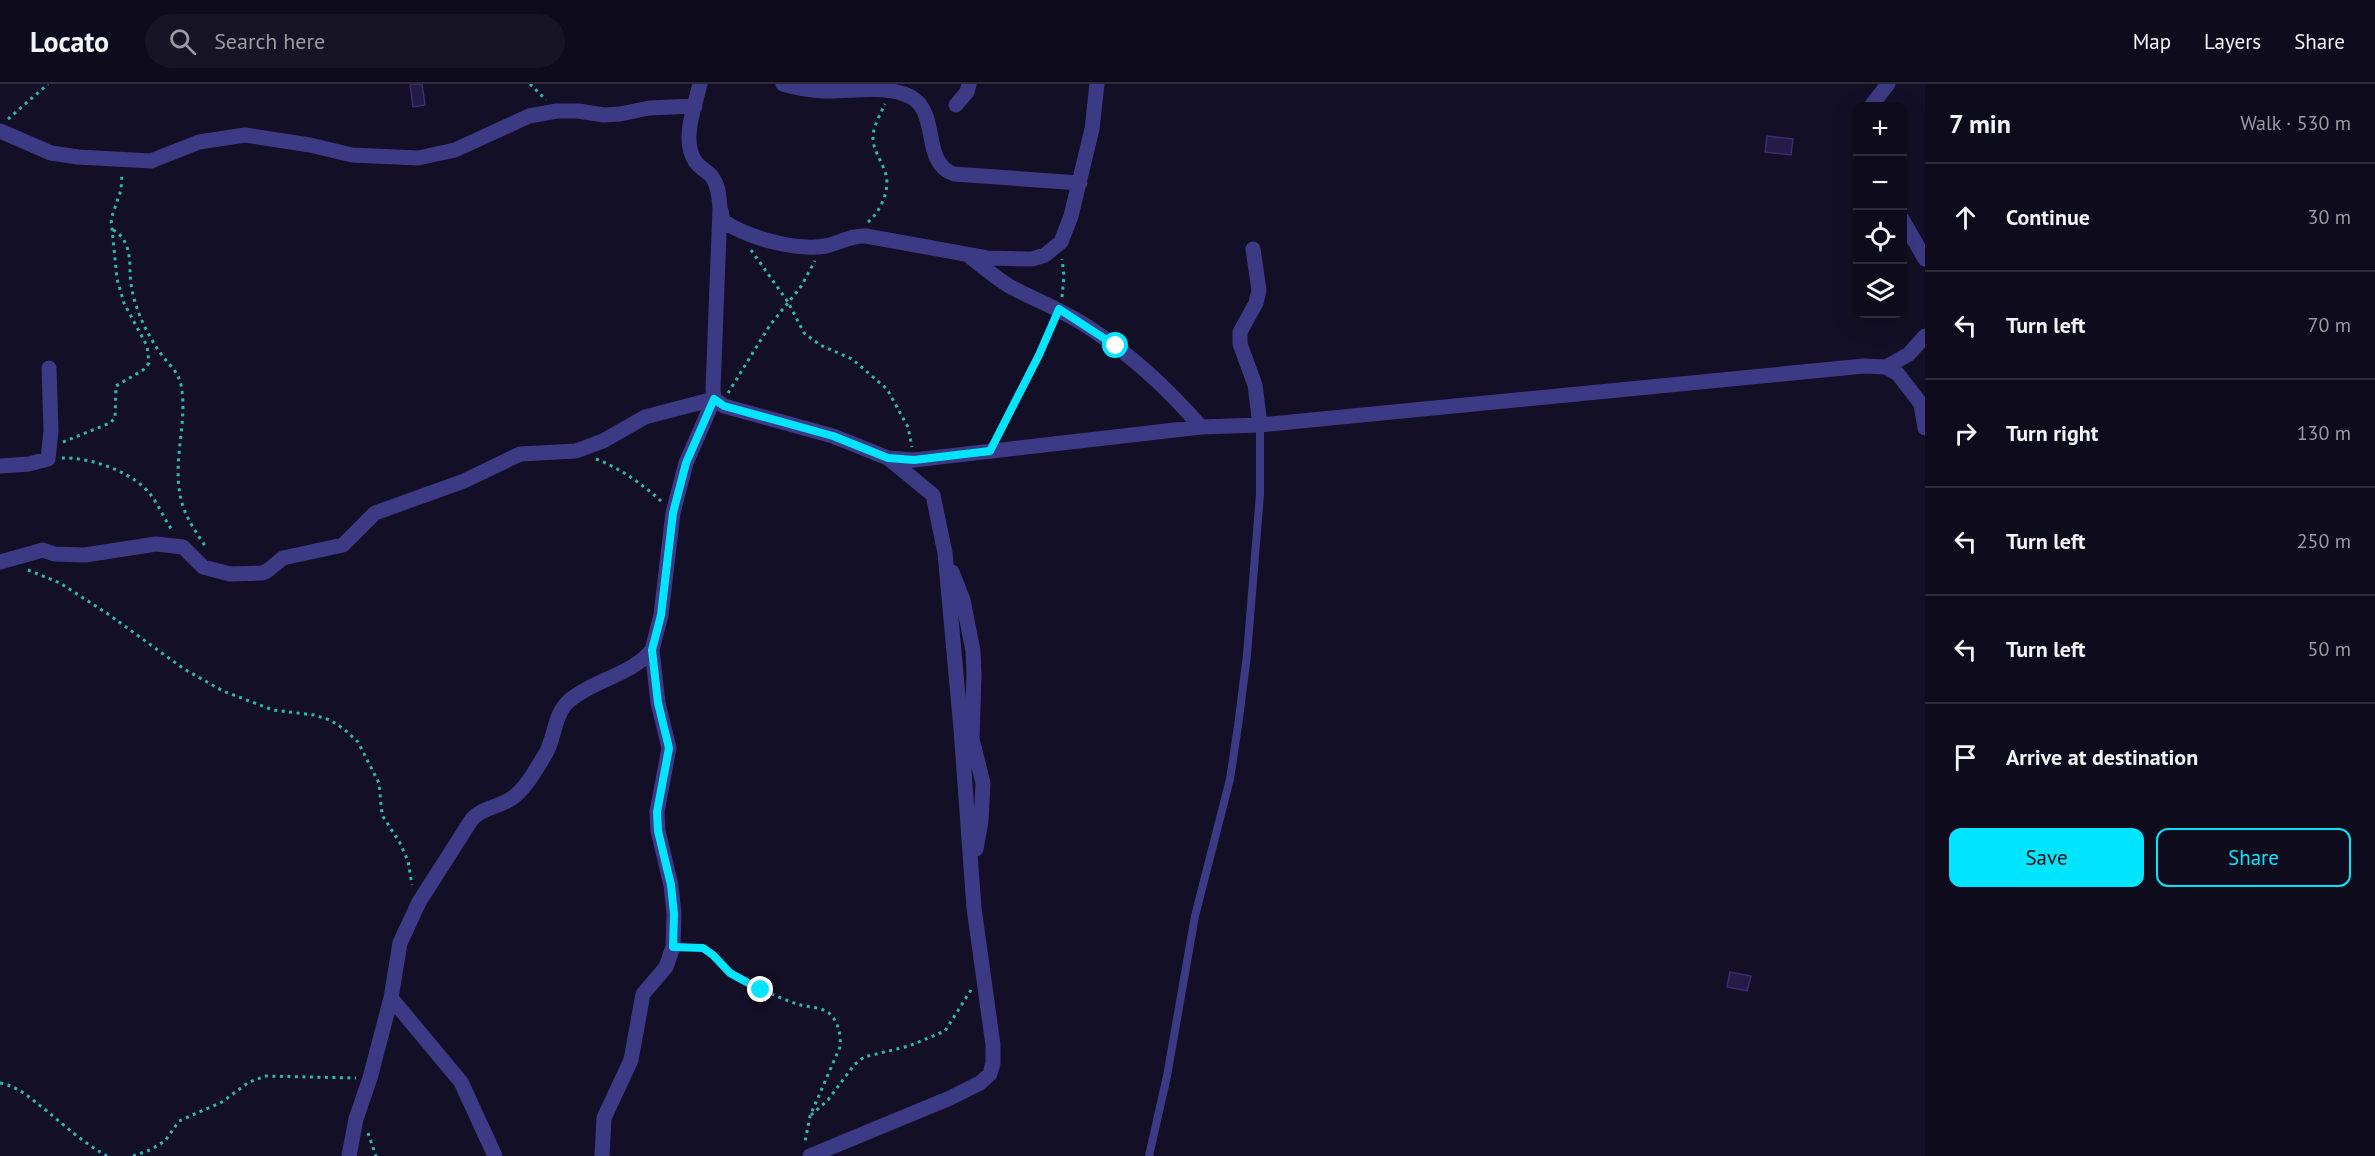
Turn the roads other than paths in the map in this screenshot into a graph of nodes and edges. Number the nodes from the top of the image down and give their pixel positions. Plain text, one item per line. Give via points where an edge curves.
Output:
1 (700, 84) edge
2 (783, 84) edge
3 (969, 84) edge
4 (1097, 84) edge
5 (1888, 84) edge
6 (1874, 102) edge
7 (956, 105) dead end
8 (695, 106) junction
9 (4, 125) edge
10 (1080, 183) junction
11 (720, 208) junction
12 (1907, 228) edge
13 (1253, 249) dead end
14 (969, 256) junction
15 (1925, 259) edge
16 (1925, 336) edge
17 (1886, 367) junction
18 (49, 368) dead end
19 (719, 403) junction
20 (1260, 425) junction
21 (1201, 427) junction
22 (1925, 428) edge
23 (888, 458) junction
24 (914, 460) junction
25 (0, 466) edge
26 (933, 495) junction
27 (0, 562) edge
28 (652, 650) junction
29 (392, 998) junction
30 (807, 1151) edge
31 (349, 1156) edge
32 (495, 1156) edge
33 (602, 1156) edge
34 (1149, 1156) edge

1 - 8 street
2 - 10 street via 807,90 891,90 914,98 923,110 938,164 954,174
3 - 7 street
4 - 10 street
5 - 6 street
8 - 9 street via 604,115 557,111 529,116 455,150 418,158 352,155 245,135 199,142 151,160 78,157 51,153
8 - 11 street via 690,124 691,152 695,162 713,178
10 - 14 street via 1061,242 1045,255 1032,259
11 - 14 street via 723,221 736,230 779,242 823,246 853,235
11 - 19 street via 713,389
12 - 15 street
13 - 20 street via 1259,290 1240,332 1240,344 1255,385
14 - 21 street via 1010,286 1090,328 1143,367
16 - 17 street via 1909,354
17 - 20 street
17 - 22 street via 1898,374 1916,397
18 - 25 street via 48,454 29,464
19 - 23 street via 833,436
19 - 27 street via 645,417 576,452 520,454 464,481 375,513 343,545 283,558 262,573 203,567 183,547 144,544 85,555 43,550
19 - 28 street via 686,463 673,513 661,615
20 - 21 street
20 - 34 lane via 1260,494 1247,655 1230,779 1195,916
21 - 24 street
23 - 24 street
23 - 26 street
24 - 26 street
26 - 30 street via 945,553 974,908 993,1063 990,1074 980,1083 950,1098
28 - 29 street via 642,661 570,699 563,707 547,751 522,788 510,800 472,819 413,914 400,943
28 - 33 street via 658,703 669,748 657,812 671,885 673,947 666,967 643,994 631,1060 604,1118
29 - 31 street
29 - 32 street via 461,1082

